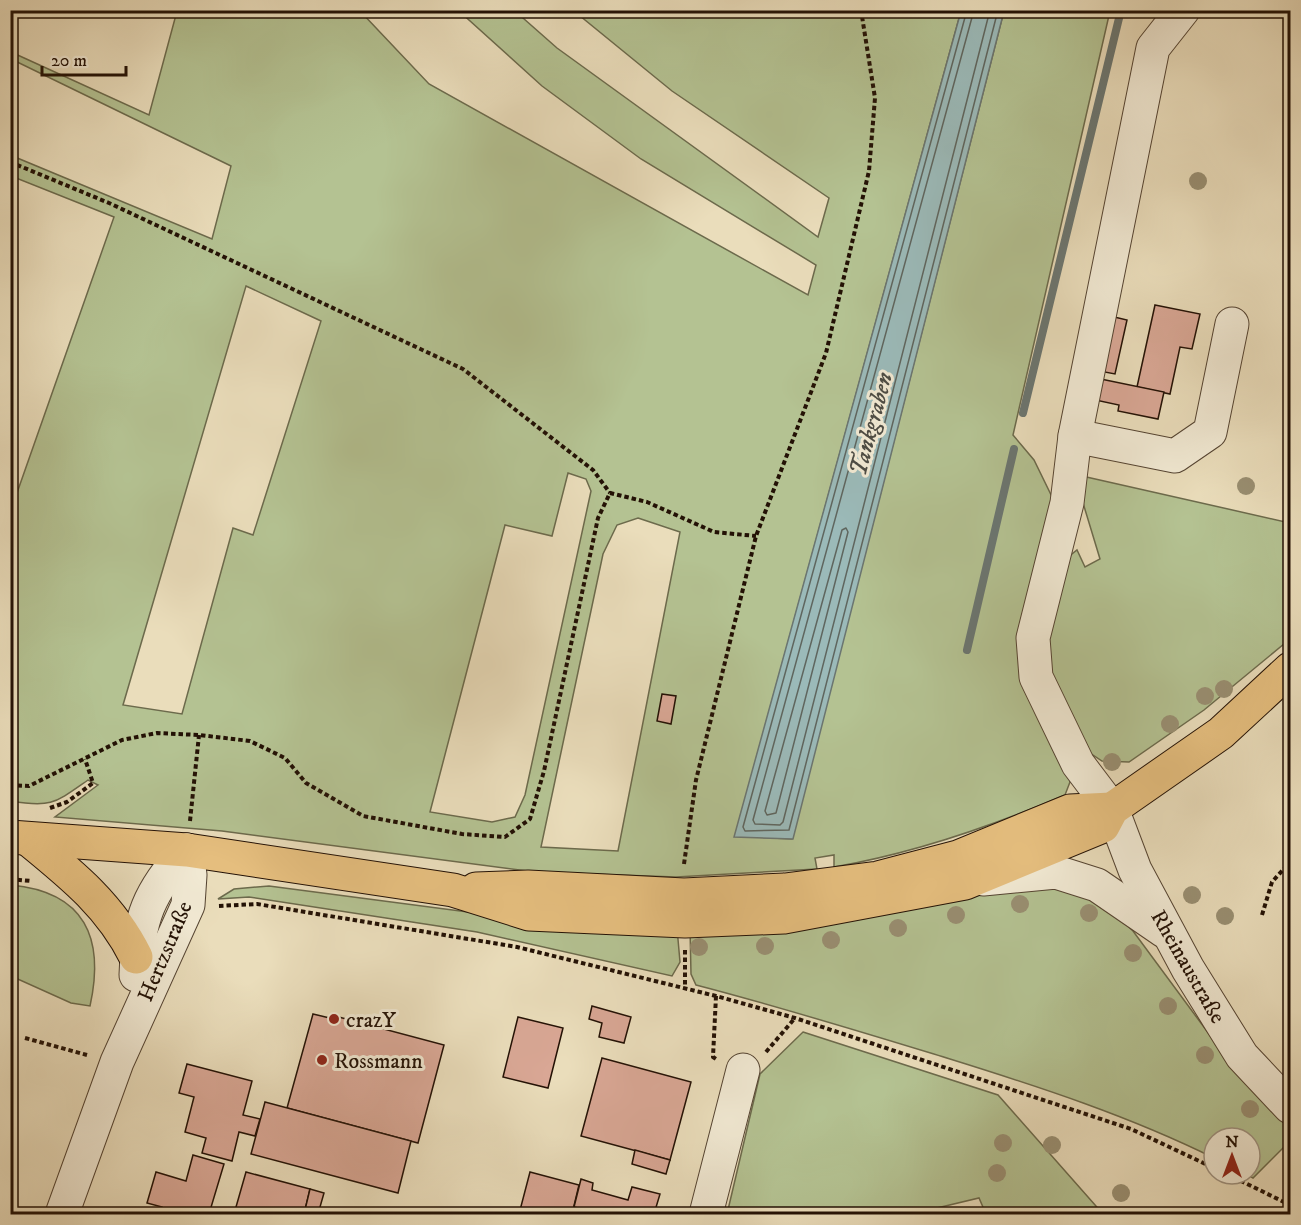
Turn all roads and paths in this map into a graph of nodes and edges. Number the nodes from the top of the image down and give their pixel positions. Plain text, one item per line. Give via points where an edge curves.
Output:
1 (861, 10) edge
2 (1183, 10) edge
3 (10, 162) edge
4 (1232, 324) dead end
5 (1075, 436) junction
6 (610, 494) junction
7 (756, 536) junction
8 (1290, 669) edge
9 (199, 735) junction
10 (85, 759) junction
11 (10, 785) edge
12 (47, 809) dead end
13 (1112, 809) junction
14 (19, 838) edge
15 (187, 850) junction
16 (1290, 862) edge
17 (10, 879) edge
18 (970, 881) junction
19 (83, 887) junction
20 (453, 890) junction
21 (684, 895) junction
22 (188, 905) junction
23 (1262, 915) dead end
24 (1170, 936) junction
25 (136, 957) junction
26 (716, 996) junction
27 (795, 1018) junction
28 (134, 1019) junction
29 (25, 1038) dead end
30 (117, 1062) junction
31 (742, 1070) junction
32 (1290, 1107) edge
33 (1202, 1162) edge
34 (1251, 1186) edge
35 (1290, 1205) edge
36 (62, 1215) edge
37 (706, 1215) edge

1 - 7 path via 875,98 869,171 826,353
2 - 5 street, Rheinaustraße via 1153,48
3 - 6 path via 109,203 463,369 593,470
4 - 5 street via 1210,432 1175,456
5 - 13 street, Rheinaustraße via 1067,503 1033,638 1036,677 1078,764
6 - 7 path via 647,502 714,532
6 - 9 path via 598,518 544,771 530,819 505,837 462,834 363,816 306,783 285,758 250,741
7 - 21 path via 696,780 685,856
8 - 13 main road via 1221,733
9 - 10 path via 157,733 122,740
9 - 15 path
10 - 11 path via 28,786
10 - 12 path via 93,783 67,802
13 - 18 main road via 1103,826
13 - 21 main road via 1070,811 958,857 878,878 785,890
13 - 24 street, Rheinaustraße via 1135,870
14 - 15 main road
14 - 19 main road
15 - 20 main road
15 - 22 street, Hertzstraße
15 - 25 street, Hertzstraße via 150,897
16 - 23 path via 1272,882
17 - 19 path
18 - 20 main road via 784,917 685,921 529,914
18 - 24 street via 1056,872 1097,885
19 - 25 main road via 122,929
20 - 21 main road via 528,887
22 - 26 path via 257,904 518,947
22 - 28 street, Hertzstraße
24 - 32 street, Rheinaustraße via 1242,1056
25 - 28 street, Hertzstraße
26 - 27 path
26 - 31 path via 713,1058
27 - 31 path via 767,1051
27 - 33 path via 1131,1129
28 - 30 street, Hertzstraße
29 - 30 path
30 - 36 street, Hertzstraße
31 - 37 street
34 - 35 path

